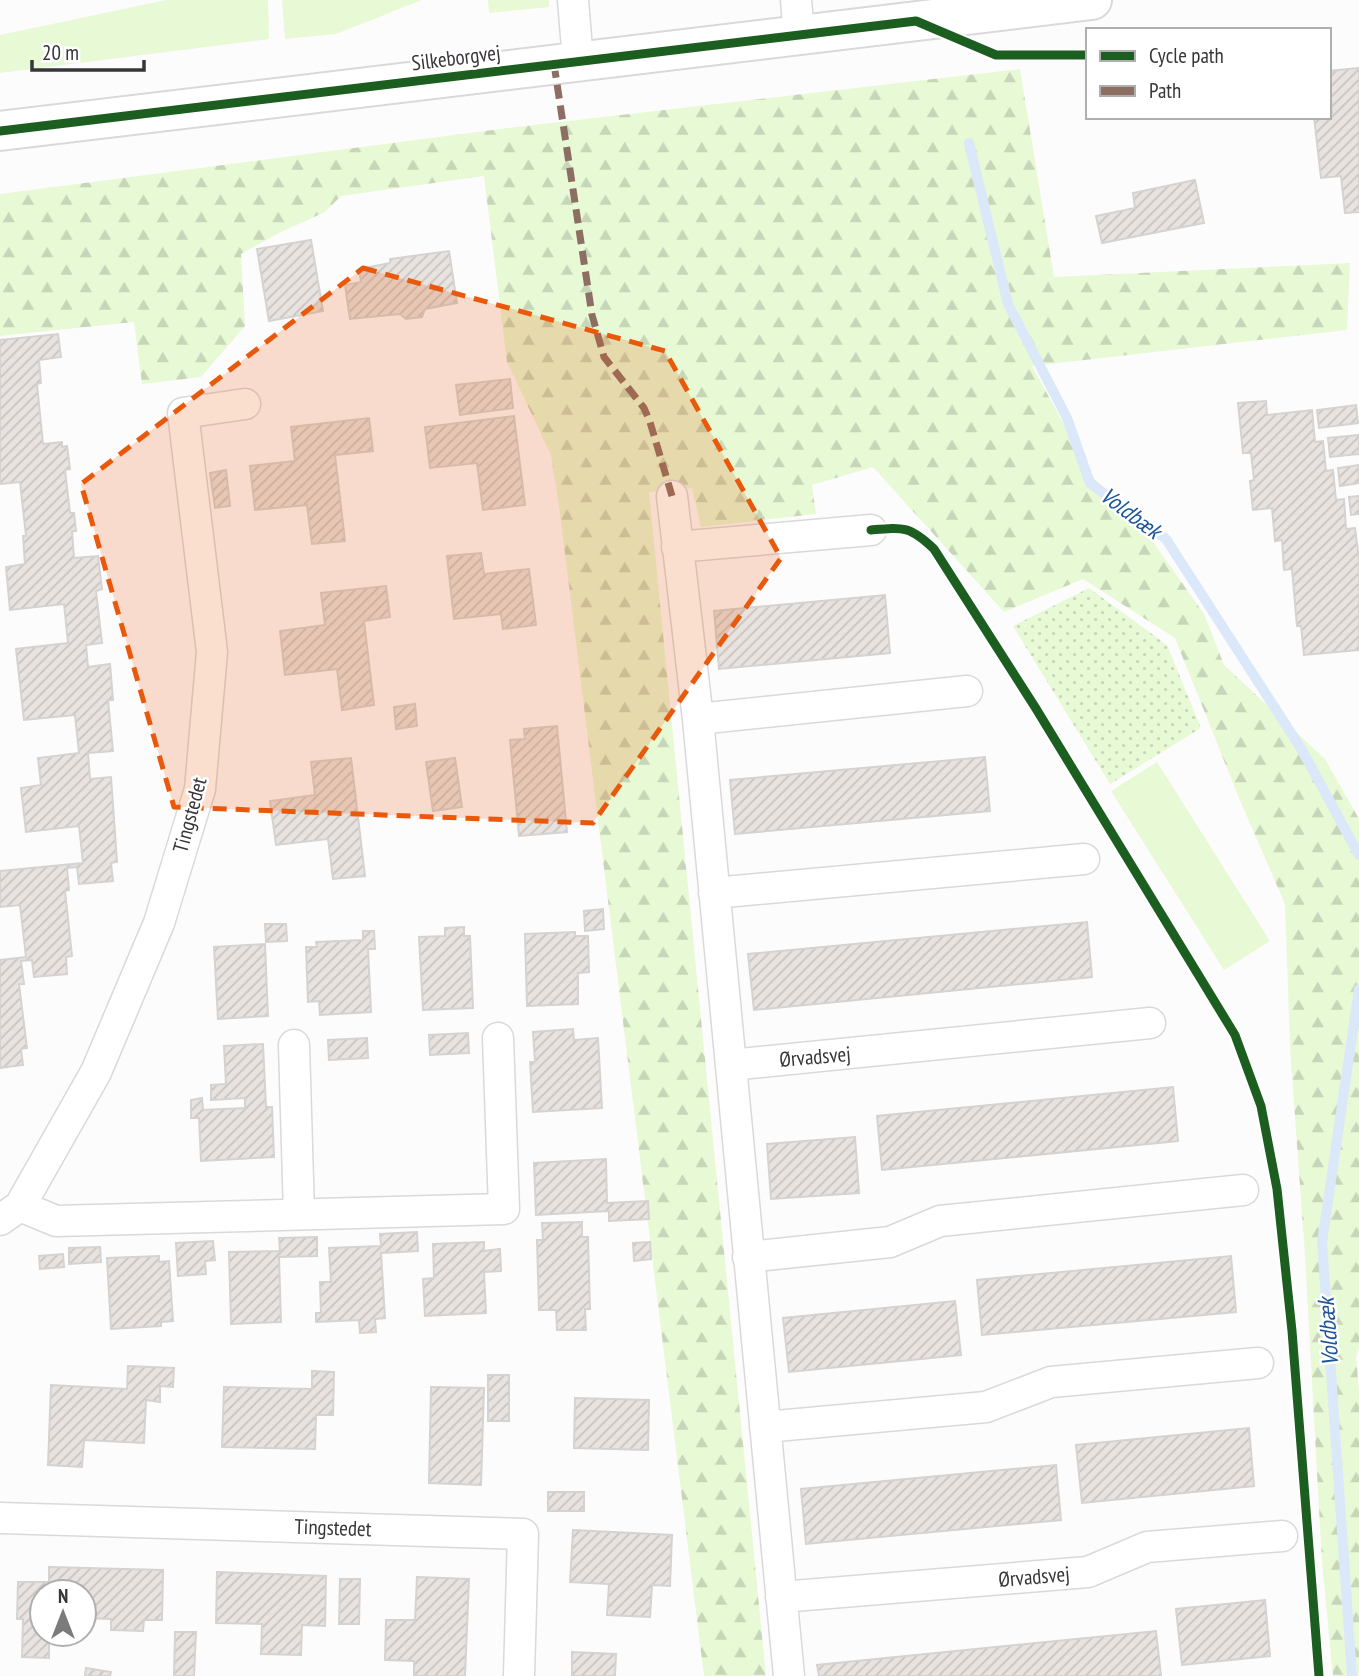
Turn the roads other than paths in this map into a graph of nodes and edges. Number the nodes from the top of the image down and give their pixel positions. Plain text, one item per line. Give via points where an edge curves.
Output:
1 (573, 0) edge
2 (1092, 0) edge
3 (798, 18) edge
4 (578, 61) junction
5 (0, 131) edge
6 (245, 404) dead end
7 (671, 496) dead end
8 (871, 530) dead end
9 (677, 547) junction
10 (967, 691) dead end
11 (698, 719) junction
12 (1084, 859) dead end
13 (714, 892) junction
14 (1150, 1023) dead end
15 (498, 1038) dead end
16 (295, 1045) dead end
17 (731, 1065) junction
18 (1243, 1190) dead end
19 (10, 1213) edge
20 (299, 1214) junction
21 (748, 1257) junction
22 (1258, 1363) dead end
23 (765, 1427) junction
24 (0, 1518) edge
25 (1282, 1536) dead end
26 (781, 1597) junction
27 (519, 1676) edge
28 (789, 1676) edge

1 - 4 street
2 - 3 main road, Silkeborgvej
3 - 4 main road, Silkeborgvej
4 - 5 main road, Silkeborgvej
6 - 19 street, Tingstedet via 183,413 212,652 201,789 159,923 96,1072
7 - 9 street
8 - 9 street
9 - 11 street
10 - 11 street
11 - 13 street
12 - 13 street
13 - 17 street
14 - 17 street, Ørvadsvej
15 - 20 street, Tingstedet via 504,1209
16 - 20 street
17 - 21 street
18 - 21 street via 940,1221 890,1242
19 - 20 street, Tingstedet via 56,1221
21 - 23 street
22 - 23 street via 1051,1382 986,1407
23 - 26 street
24 - 27 street, Tingstedet via 523,1534
25 - 26 street, Ørvadsvej via 1147,1548 1088,1572
26 - 28 street

